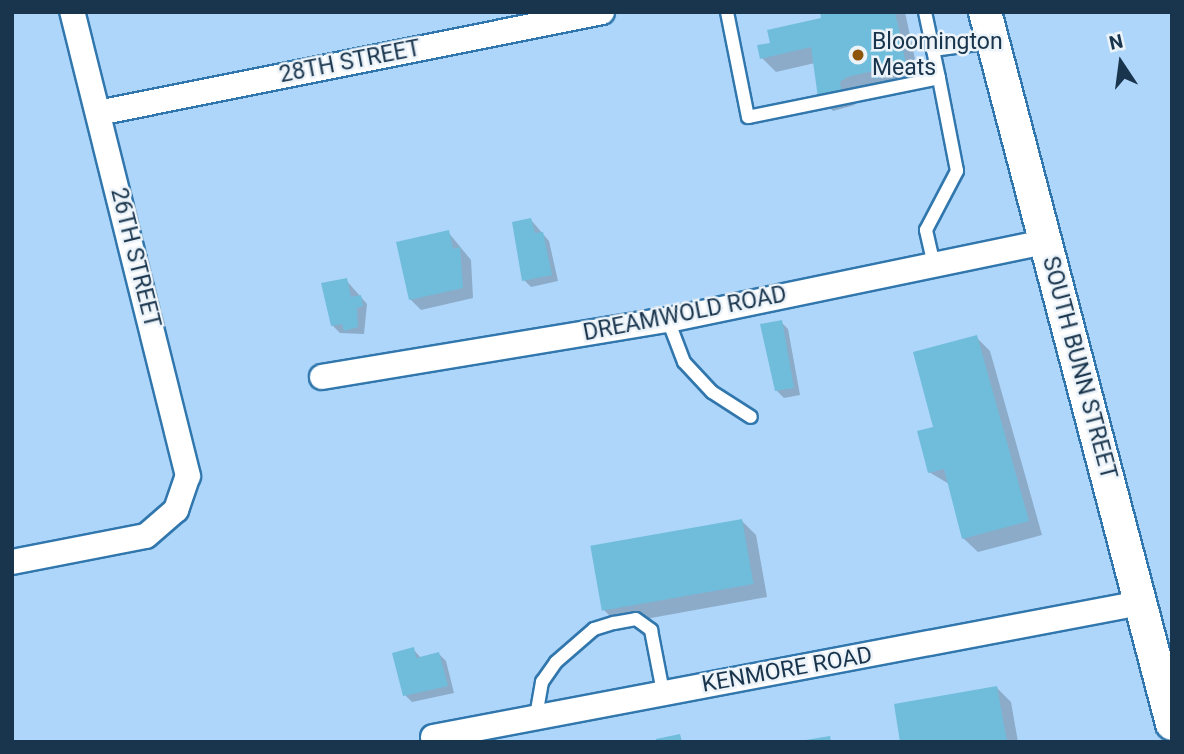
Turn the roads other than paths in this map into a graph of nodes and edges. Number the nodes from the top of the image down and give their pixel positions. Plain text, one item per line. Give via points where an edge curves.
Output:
1 (72, 12) edge
2 (602, 12) edge
3 (727, 12) edge
4 (925, 12) edge
5 (989, 27) edge
6 (933, 50) junction
7 (939, 78) junction
8 (98, 113) junction
9 (1046, 242) junction
10 (933, 265) junction
11 (668, 320) junction
12 (322, 377) dead end
13 (751, 417) dead end
14 (12, 562) edge
15 (1140, 603) junction
16 (663, 692) junction
17 (536, 716) junction
18 (1172, 724) edge
19 (433, 737) dead end

1 - 8 street, 26TH STREET
2 - 8 street, 28TH STREET
3 - 7 lane via 748,117
4 - 6 lane
5 - 6 lane
5 - 9 street, SOUTH BUNN STREET
6 - 7 lane
7 - 10 lane via 957,171 926,230
8 - 14 street, 26TH STREET via 188,476 180,504 166,522 131,541
9 - 10 street, DREAMWOLD ROAD
9 - 15 street, SOUTH BUNN STREET
10 - 11 street, DREAMWOLD ROAD
11 - 12 street, DREAMWOLD ROAD
11 - 13 lane via 684,362 712,392
15 - 16 street, KENMORE ROAD
15 - 18 street, SOUTH BUNN STREET
16 - 17 street, KENMORE ROAD
16 - 17 lane via 651,630 636,619 614,623 594,629 556,662 542,682
17 - 19 street, KENMORE ROAD

